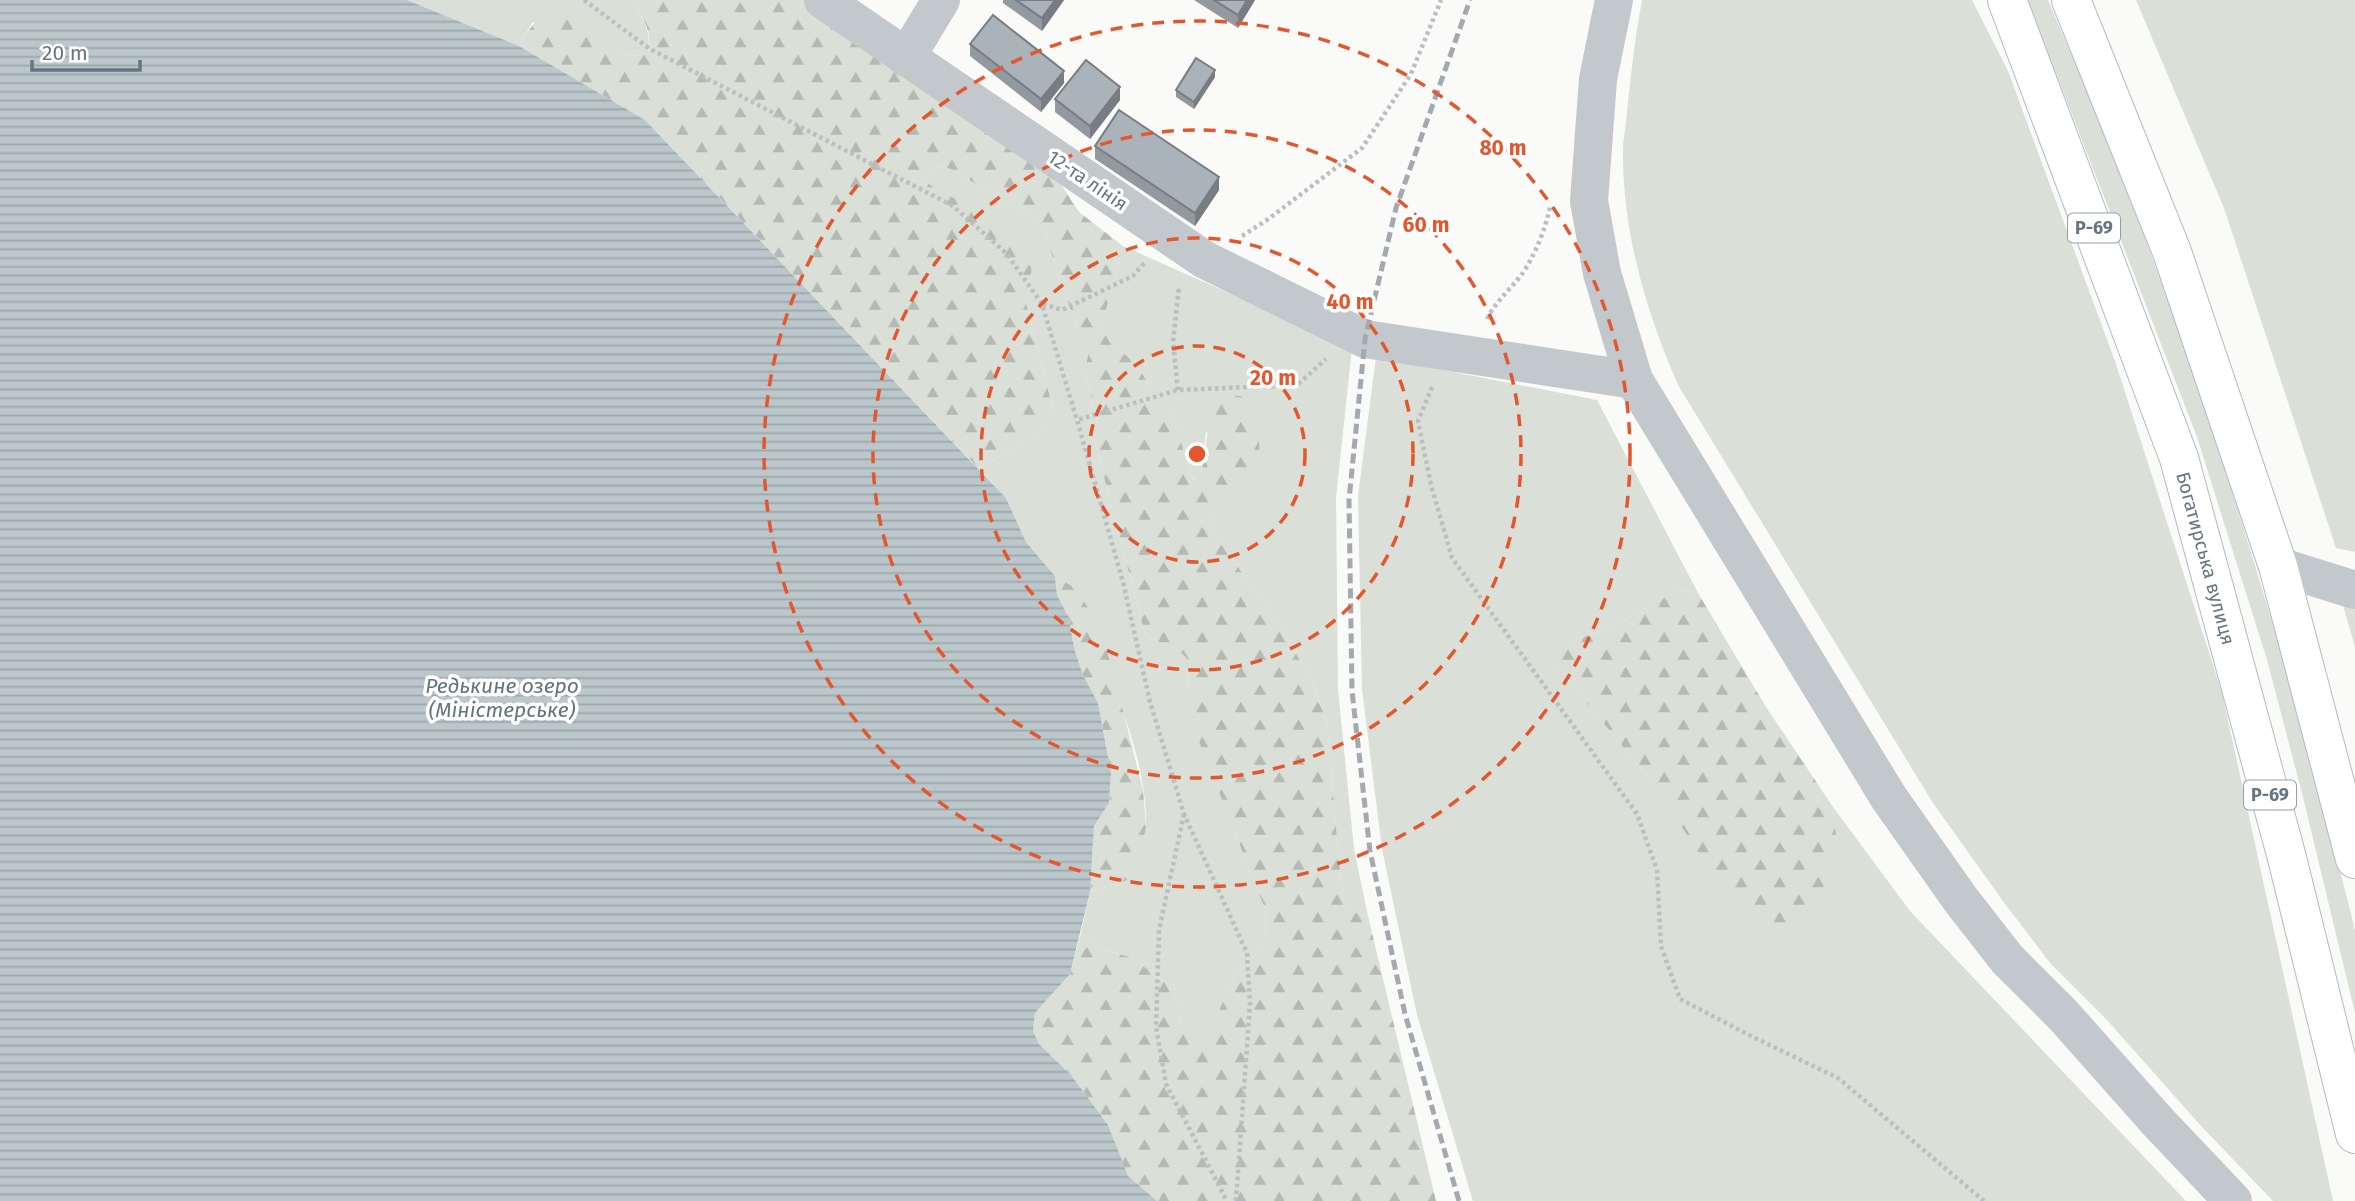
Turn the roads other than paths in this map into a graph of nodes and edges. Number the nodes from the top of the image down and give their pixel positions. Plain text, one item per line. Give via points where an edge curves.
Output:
1 (823, 0) edge
2 (941, 0) edge
3 (1614, 0) edge
4 (2007, 0) edge
5 (2071, 0) edge
6 (906, 58) junction
7 (1634, 380) junction
8 (2278, 566) junction
9 (2355, 590) edge
10 (2355, 859) edge
11 (2355, 1134) edge
12 (2233, 1201) edge

1 - 6 street, 12-та лінія
2 - 6 street
3 - 7 street via 1598,79 1589,201 1602,273
4 - 11 main road, Богатирська вулиця / Р-69 via 2179,458 2287,858
5 - 8 main road via 2172,253
6 - 7 street, 12-та лінія via 1205,260 1357,335
7 - 12 street via 1889,798 1961,900 2007,959
8 - 9 street
8 - 10 main road

